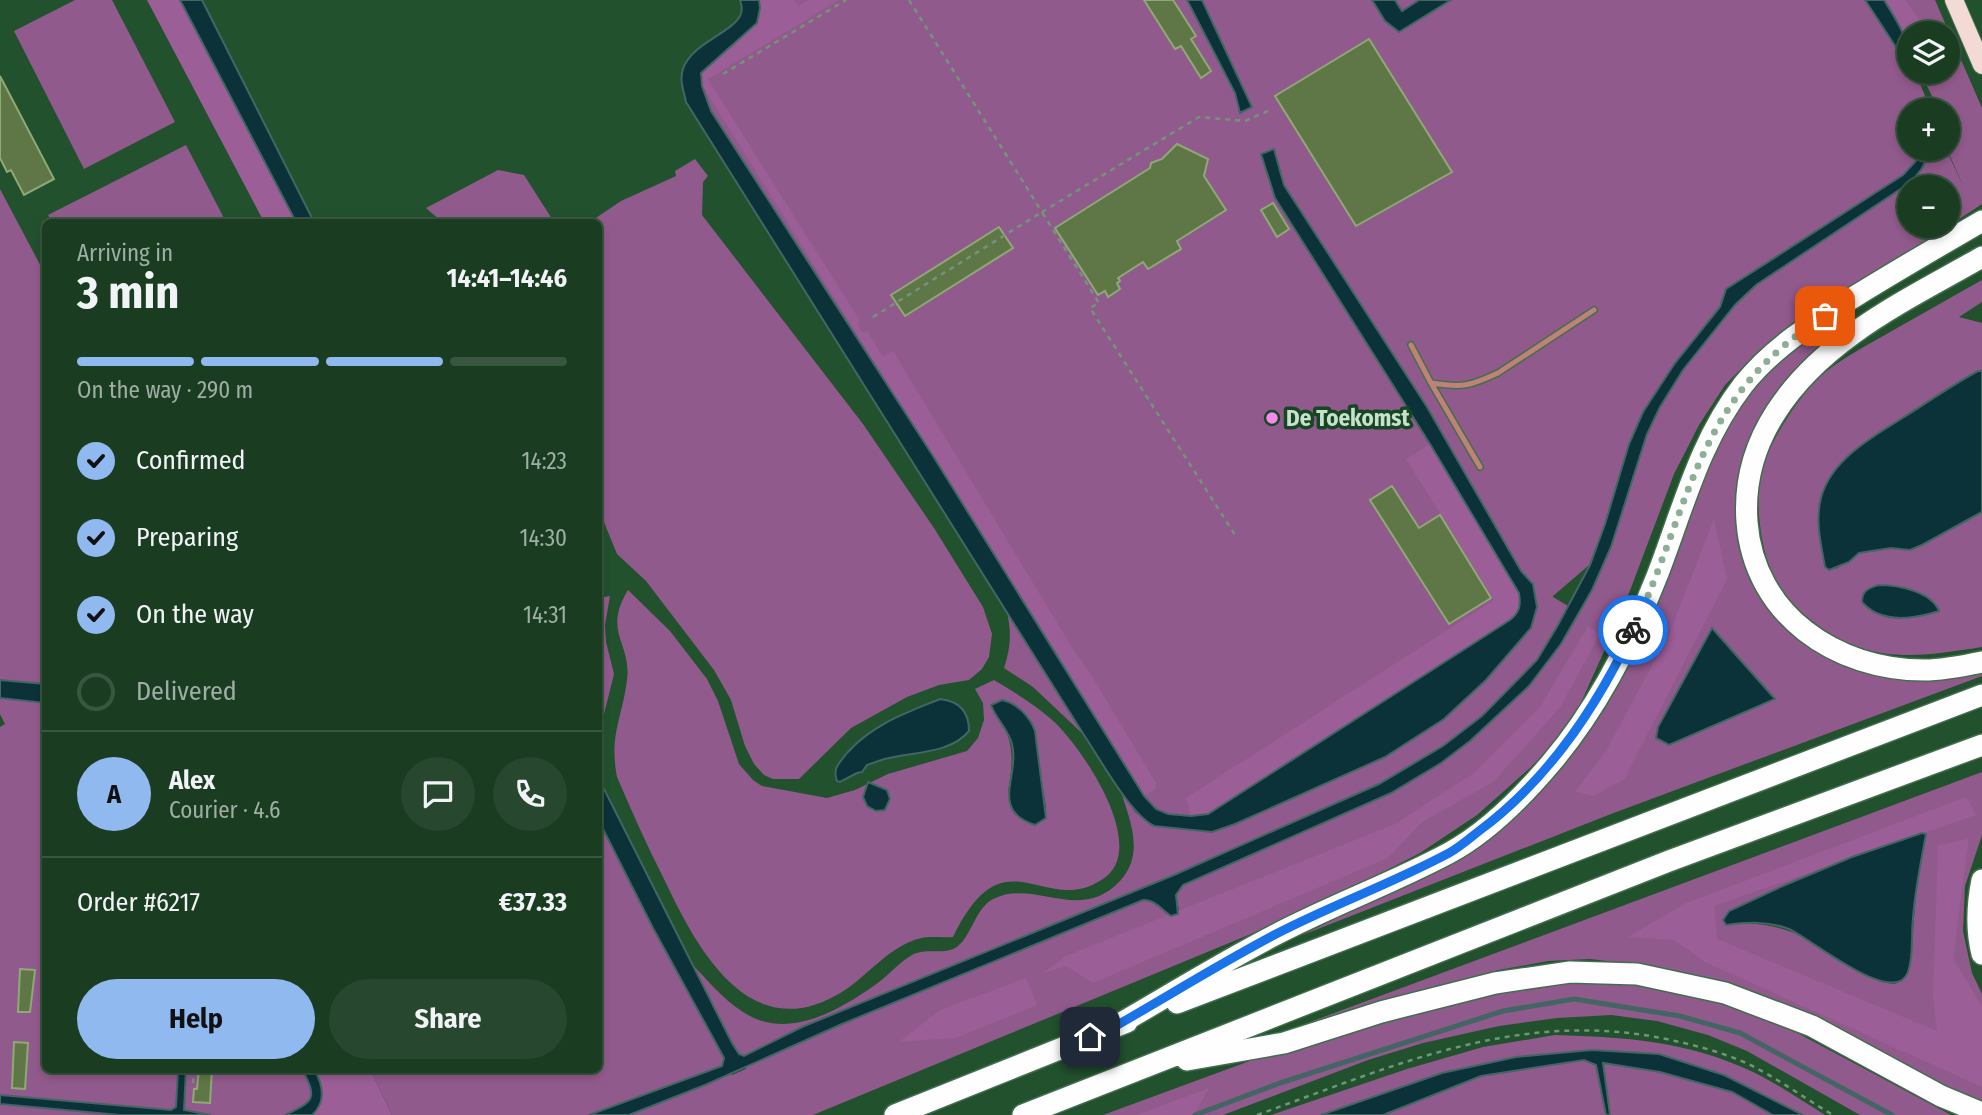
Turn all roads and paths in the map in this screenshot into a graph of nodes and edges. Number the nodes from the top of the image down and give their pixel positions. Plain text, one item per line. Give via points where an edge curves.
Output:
1 (846, 0) edge
2 (909, 0) edge
3 (1954, 0) edge
4 (1982, 65) edge
5 (723, 74) dead end
6 (1268, 111) dead end
7 (1042, 212) junction
8 (1982, 221) edge
9 (1982, 257) edge
10 (1594, 310) dead end
11 (873, 317) dead end
12 (1411, 345) dead end
13 (1432, 383) junction
14 (1480, 467) dead end
15 (1237, 538) dead end
16 (1982, 662) edge
17 (1982, 695) edge
18 (1982, 745) edge
19 (1982, 880) edge
20 (1982, 954) edge
21 (1114, 1027) junction
22 (1140, 1069) junction
23 (193, 1073) edge
24 (192, 1083) dead end
25 (1982, 1113) edge
26 (895, 1115) edge
27 (1023, 1115) edge
28 (1257, 1115) edge
29 (1833, 1115) edge

1 - 5 path
2 - 7 path
3 - 4 main road
6 - 7 path via 1245,121 1199,117
7 - 11 path
7 - 15 path via 1098,303 1090,308
8 - 21 highway via 1804,329 1745,383 1710,437 1657,576 1613,671 1552,762 1517,800 1451,852 1276,934
9 - 16 highway via 1840,343 1791,391 1753,457 1746,514 1752,554 1777,605 1823,644 1895,667 1924,670
10 - 13 lane via 1486,379 1459,387
12 - 13 lane
13 - 14 lane
17 - 21 highway
18 - 22 highway via 1669,861
19 - 20 highway via 1978,909
21 - 26 highway
22 - 25 highway via 1284,1043 1495,983 1570,972 1637,974 1725,993 1812,1026 1941,1096
22 - 27 highway
23 - 24 path
28 - 29 path via 1467,1043 1580,1029 1640,1033 1745,1063

